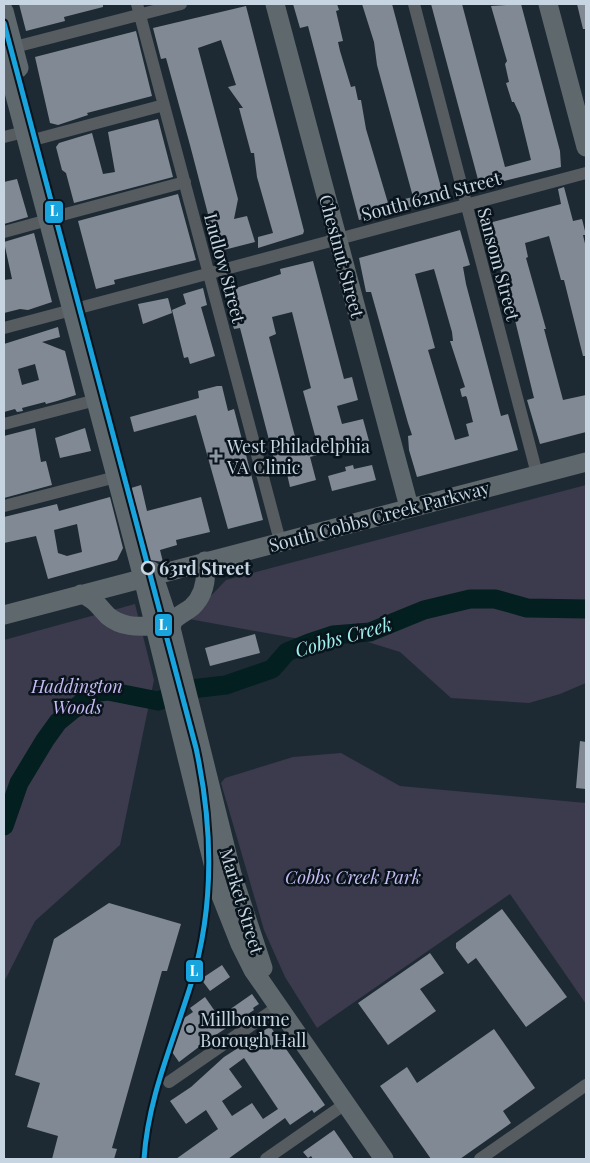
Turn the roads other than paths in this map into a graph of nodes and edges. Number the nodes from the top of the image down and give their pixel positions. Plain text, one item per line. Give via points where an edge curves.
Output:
1 (181, 4) edge
2 (276, 4) edge
3 (414, 4) edge
4 (548, 4) edge
5 (139, 9) edge
6 (4, 11) edge
7 (7, 50) edge
8 (164, 105) junction
9 (31, 135) junction
10 (4, 137) edge
11 (586, 147) edge
12 (586, 173) edge
13 (185, 182) junction
14 (465, 205) junction
15 (53, 218) junction
16 (4, 232) edge
17 (338, 239) junction
18 (209, 274) junction
19 (77, 308) junction
20 (4, 328) edge
21 (96, 400) junction
22 (4, 424) edge
23 (586, 462) edge
24 (537, 474) junction
25 (116, 477) junction
26 (4, 506) edge
27 (410, 507) junction
28 (280, 541) junction
29 (205, 562) junction
30 (148, 577) junction
31 (81, 594) junction
32 (4, 615) edge
33 (162, 627) junction
34 (279, 1006) junction
35 (169, 1082) dead end
36 (586, 1085) edge
37 (345, 1104) junction
38 (266, 1159) edge
39 (384, 1159) edge
40 (480, 1159) edge

1 - 5 street
2 - 17 main road, Chestnut Street
3 - 14 street, Sansom Street
4 - 11 main road
5 - 7 street
5 - 8 street, Ludlow Street
6 - 7 main road, Market Street
7 - 9 main road, Market Street
8 - 9 street
8 - 13 street, Ludlow Street
9 - 10 street
9 - 15 main road, Market Street
12 - 14 street, South 62nd Street
13 - 15 street
13 - 18 street, Ludlow Street
14 - 17 street, South 62nd Street
14 - 24 street, Sansom Street
15 - 16 street
15 - 19 main road, Market Street
17 - 18 street, South 62nd Street
17 - 27 main road, Chestnut Street
18 - 19 street, South 62nd Street
18 - 28 street, Ludlow Street
19 - 20 street, South 62nd Street
19 - 21 main road, Market Street
19 - 30 main road, Market Street
21 - 22 street
21 - 25 main road, Market Street
23 - 24 main road, South Cobbs Creek Parkway
24 - 27 main road, South Cobbs Creek Parkway
25 - 26 street
25 - 30 main road, Market Street
27 - 28 main road, South Cobbs Creek Parkway
28 - 29 main road, South Cobbs Creek Parkway
29 - 30 main road, South Cobbs Creek Parkway
29 - 33 main road via 202,592 193,606
30 - 31 main road, South Cobbs Creek Parkway
30 - 33 main road, Market Street
31 - 32 main road, South Cobbs Creek Parkway
31 - 33 main road via 92,598 107,615 120,623
33 - 34 main road, Market Street via 187,725 232,874 258,955
34 - 35 street
34 - 37 main road, Market Street
36 - 40 street
37 - 38 street
37 - 39 main road, Market Street

